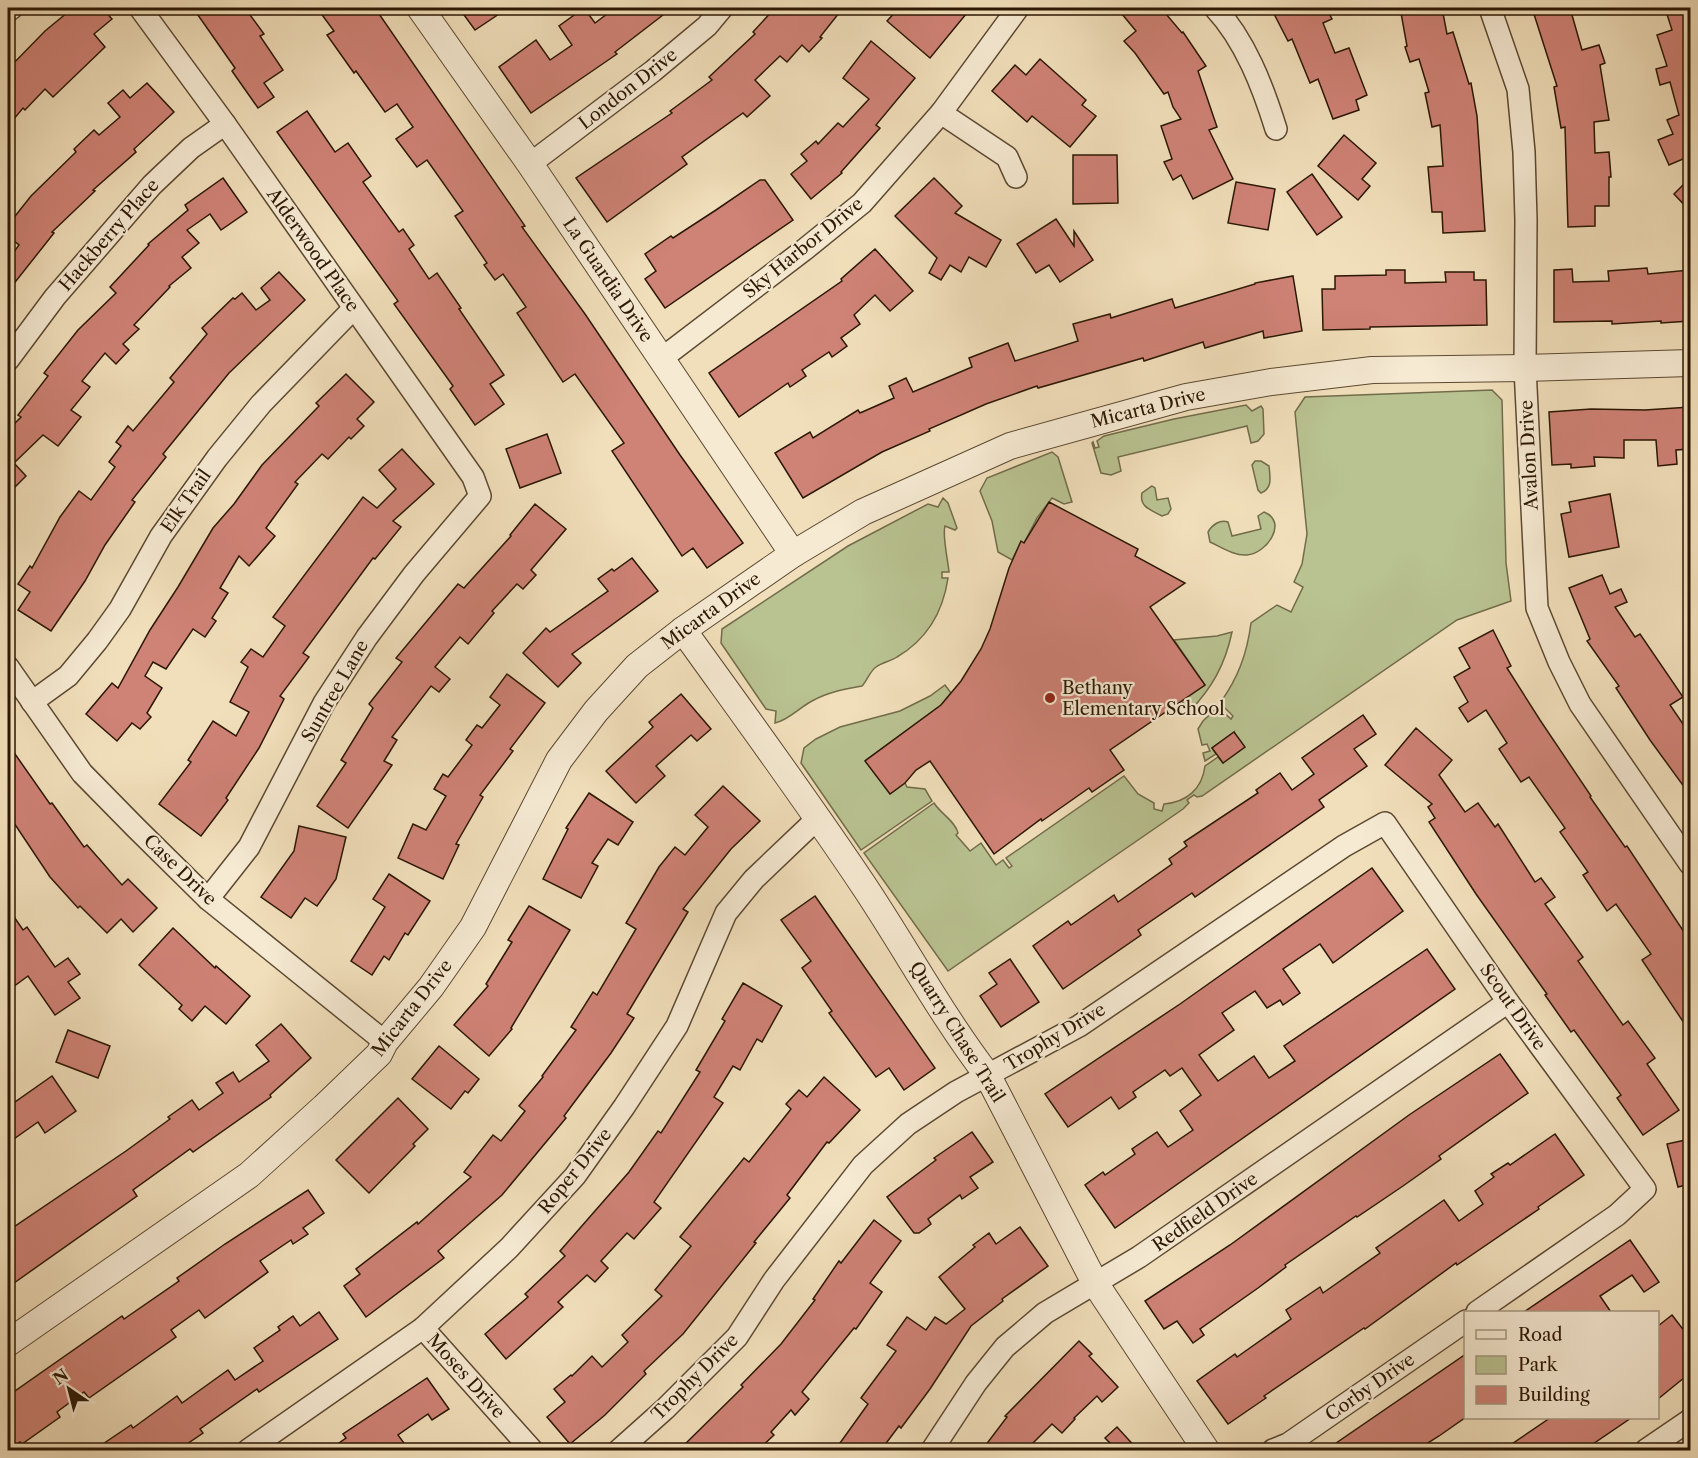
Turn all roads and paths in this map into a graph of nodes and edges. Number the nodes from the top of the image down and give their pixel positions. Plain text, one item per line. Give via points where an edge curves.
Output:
1 (12, 8) edge
2 (140, 8) edge
3 (420, 8) edge
4 (722, 8) edge
5 (1018, 8) edge
6 (1215, 8) edge
7 (1490, 8) edge
8 (8, 11) edge
9 (941, 113) junction
10 (225, 124) junction
11 (1276, 129) dead end
12 (530, 164) junction
13 (1016, 177) dead end
14 (354, 308) junction
15 (661, 359) junction
16 (8, 360) edge
17 (1690, 363) edge
18 (1525, 369) junction
19 (480, 495) joint
20 (793, 554) junction
21 (683, 630) junction
22 (8, 667) edge
23 (32, 702) junction
24 (818, 818) junction
25 (1385, 823) joint
26 (1690, 864) edge
27 (208, 899) junction
28 (1508, 1002) junction
29 (385, 1042) junction
30 (988, 1076) junction
31 (1095, 1283) junction
32 (1479, 1311) edge
33 (1464, 1322) edge
34 (423, 1328) junction
35 (8, 1343) edge
36 (1690, 1420) edge
37 (248, 1450) edge
38 (532, 1450) edge
39 (619, 1450) edge
40 (932, 1450) edge
41 (1206, 1450) edge
42 (1273, 1450) edge
43 (1646, 1450) edge

1 - 8 street
2 - 10 street, Alderwood Place
3 - 12 street, La Guardia Drive
4 - 12 street, London Drive via 707,26 653,71
5 - 9 street, Sky Harbor Drive
6 - 11 street via 1245,52
7 - 18 street, Avalon Drive via 1518,88 1526,220
9 - 13 street via 1006,157
9 - 15 street, Sky Harbor Drive via 862,203
10 - 14 street, Alderwood Place
10 - 16 street, Hackberry Place via 191,148 152,185 55,297
12 - 15 street, La Guardia Drive
14 - 19 street, Alderwood Place via 473,477
14 - 23 street, Elk Trail via 261,404 224,449 161,536 97,641 68,676
15 - 20 street, La Guardia Drive
17 - 18 street, Micarta Drive
18 - 20 street, Micarta Drive via 1372,369 1176,400 1010,446 863,512
18 - 26 street, Avalon Drive via 1537,608 1580,704
19 - 27 street, Suntree Lane via 367,637 324,703 249,848
20 - 21 street, Micarta Drive
21 - 24 street, Quarry Chase Trail
21 - 29 street, Micarta Drive via 637,666 559,760 473,927 431,987
22 - 23 street, Case Drive
23 - 27 street, Case Drive via 82,773
24 - 30 street, Quarry Chase Trail
24 - 34 street, Roper Drive via 754,879 726,913 677,1026 575,1176 509,1248
25 - 28 street, Scout Drive
25 - 30 street, Trophy Drive via 1344,846 1079,1026
27 - 29 street, Case Drive
28 - 31 street, Redfield Drive via 1139,1257
28 - 32 street, Scout Drive via 1645,1189 1617,1215
29 - 35 street, Micarta Drive via 379,1054 249,1175
30 - 31 street, Quarry Chase Trail
30 - 39 street, Trophy Drive via 908,1124 863,1165 774,1280 737,1336
31 - 40 street, Redfield Drive via 1045,1313 1005,1347
31 - 41 street, Quarry Chase Trail
33 - 42 street, Corby Drive via 1288,1444
34 - 37 street, Roper Drive
34 - 38 street, Moses Drive
36 - 43 street

